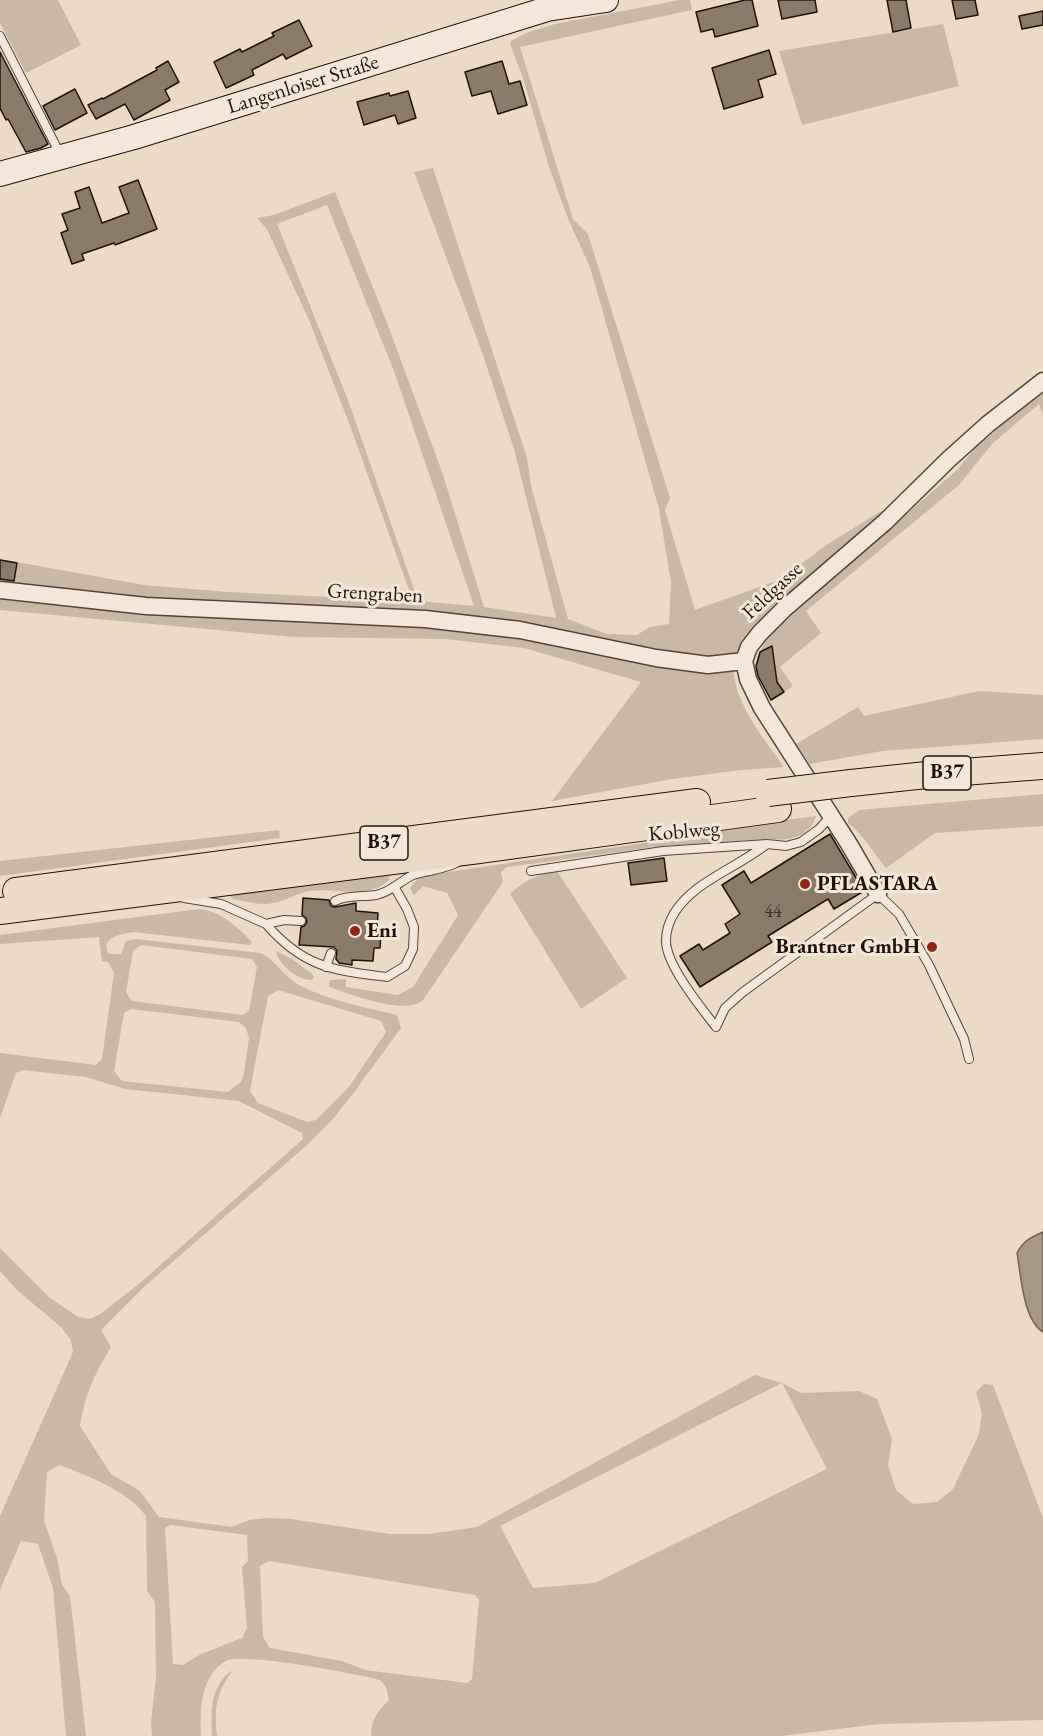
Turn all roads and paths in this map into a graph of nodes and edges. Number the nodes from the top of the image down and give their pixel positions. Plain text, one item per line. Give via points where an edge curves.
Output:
1 (606, 0) edge
2 (0, 36) edge
3 (62, 157) junction
4 (0, 174) edge
5 (1043, 381) edge
6 (0, 590) edge
7 (744, 661) junction
8 (1043, 766) edge
9 (1043, 782) edge
10 (854, 791) junction
11 (773, 801) junction
12 (831, 816) junction
13 (767, 844) junction
14 (479, 850) junction
15 (531, 871) dead end
16 (395, 888) junction
17 (0, 893) edge
18 (142, 894) junction
19 (878, 894) junction
20 (335, 901) dead end
21 (0, 911) edge
22 (301, 921) dead end
23 (266, 924) junction
24 (331, 953) dead end
25 (326, 968) junction
26 (969, 1059) dead end

1 - 3 street, Langenloiser Straße via 548,9
2 - 3 lane
3 - 4 street, Langenloiser Straße
5 - 7 street, Feldgasse via 988,424 885,522 784,609 749,647
6 - 7 street, Grengraben via 146,606 426,619 520,630 708,665
7 - 12 street via 762,708
8 - 10 main road, B37 via 936,774
9 - 10 main road, B37
10 - 11 main road, B37, bridge
11 - 14 main road, B37
11 - 17 main road, B37
12 - 13 lane, Koblweg via 801,842 786,846
12 - 19 street
13 - 15 lane, Koblweg via 663,851
13 - 19 lane via 699,887 683,900 670,919 666,942 675,967 717,1028 725,1008 743,992
14 - 16 lane via 449,867 412,876
14 - 18 main road, B37
16 - 20 lane
16 - 25 lane via 414,927 413,949 405,966 387,977
18 - 21 main road, B37
18 - 23 lane via 209,901
19 - 26 lane via 899,914 929,965
22 - 23 lane
23 - 25 lane via 282,943
24 - 25 lane

